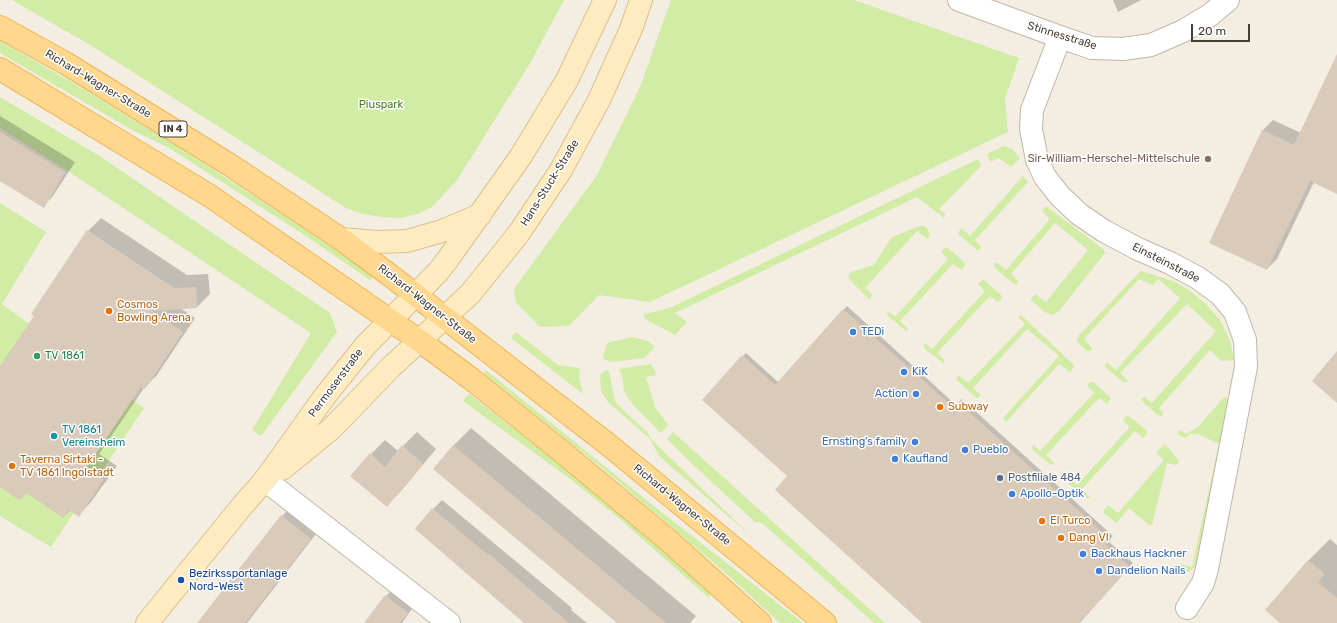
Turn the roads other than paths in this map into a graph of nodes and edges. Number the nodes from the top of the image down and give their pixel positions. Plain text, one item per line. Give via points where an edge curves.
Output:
1 (604, 0) edge
2 (641, 0) edge
3 (959, 0) edge
4 (1228, 0) edge
5 (0, 27) edge
6 (1060, 38) junction
7 (0, 70) edge
8 (480, 215) junction
9 (341, 239) junction
10 (416, 295) junction
11 (445, 317) junction
12 (390, 320) junction
13 (420, 340) junction
14 (265, 480) junction
15 (1187, 608) dead end
16 (147, 623) edge
17 (449, 623) edge
18 (760, 623) edge
19 (825, 623) edge

1 - 8 main road via 567,80 521,156
2 - 11 main road, Hans-Stuck-Straße via 631,29 598,100 561,170 519,233 470,294
3 - 6 street, Stinnesstraße
4 - 6 street, Stinnesstraße via 1210,15 1152,45 1123,49 1092,48
5 - 9 main road, Richard-Wagner-Straße / IN 4 via 67,64 230,165
6 - 15 street, Einsteinstraße via 1032,110 1031,129 1037,160 1045,177 1079,214 1098,227 1198,278 1220,294 1235,312 1245,340 1246,368 1207,569 1197,594
7 - 12 main road via 210,196
8 - 9 main road, IN 4 via 442,231 407,241
8 - 10 main road via 438,272
9 - 10 main road, Richard-Wagner-Straße / IN 4
10 - 11 main road, Richard-Wagner-Straße
10 - 12 main road, Permoserstraße
11 - 13 main road, Hans-Stuck-Straße
11 - 19 main road, Richard-Wagner-Straße via 610,446
12 - 13 main road
12 - 14 main road, Permoserstraße via 365,346 325,396
13 - 14 main road, Permoserstraße via 331,429 286,467
13 - 18 main road via 567,456 669,541
14 - 16 main road, Permoserstraße
14 - 17 street

